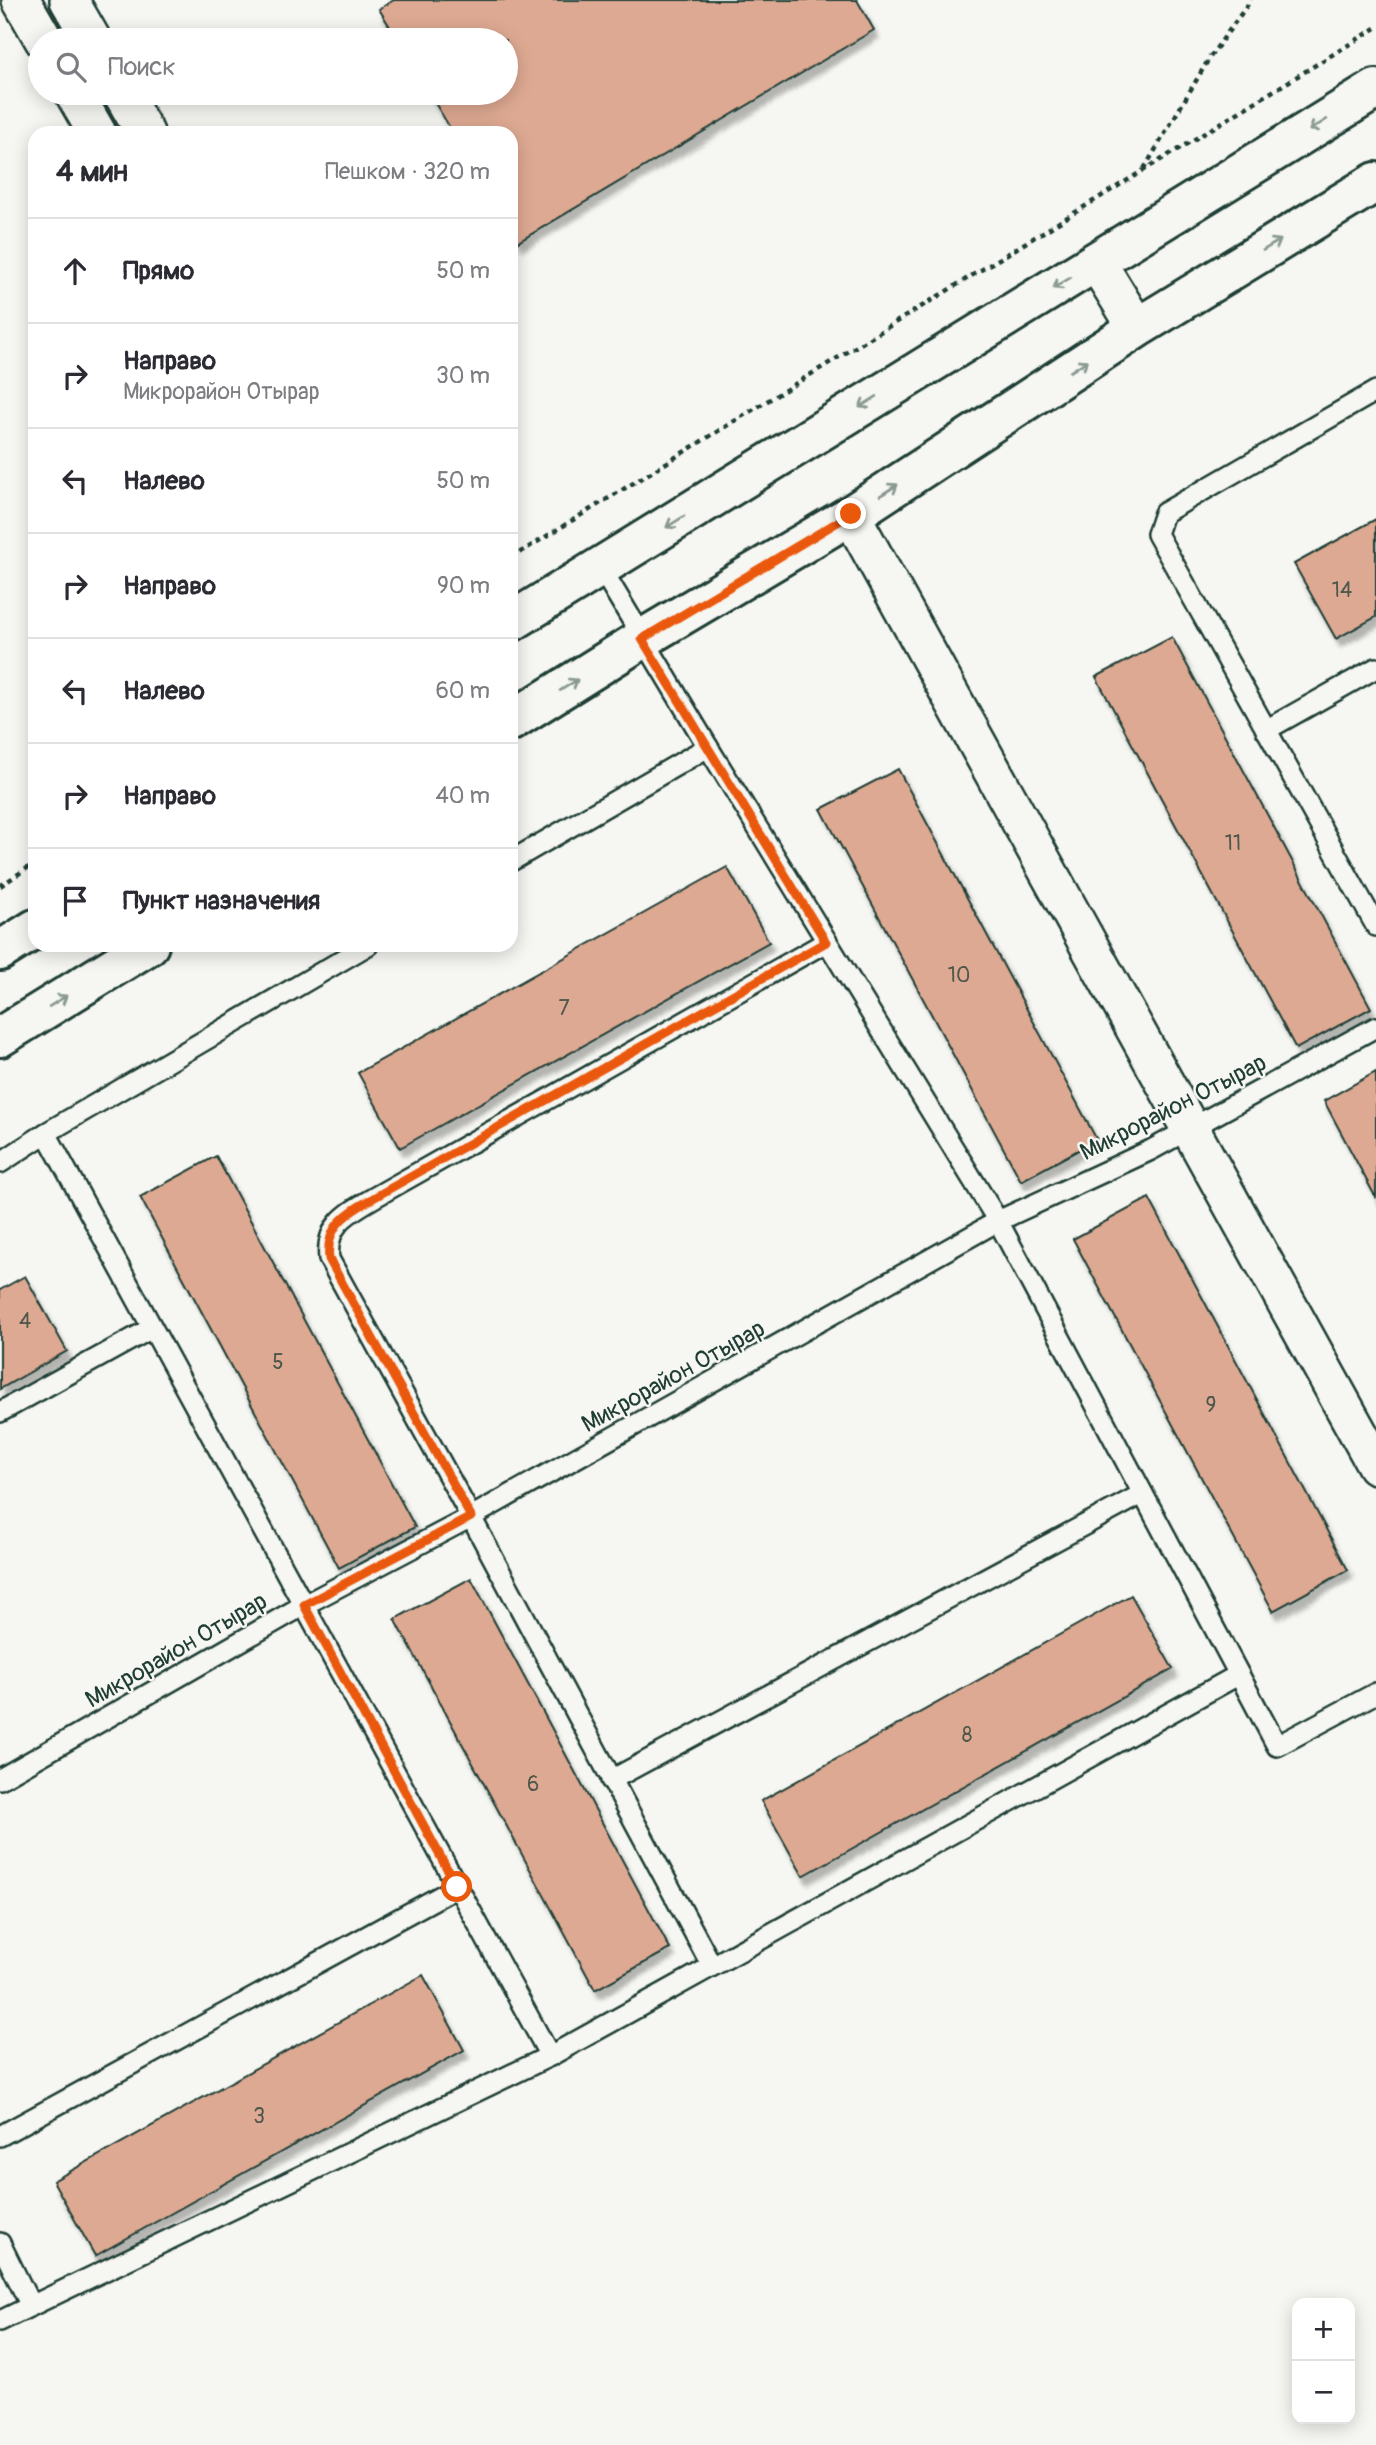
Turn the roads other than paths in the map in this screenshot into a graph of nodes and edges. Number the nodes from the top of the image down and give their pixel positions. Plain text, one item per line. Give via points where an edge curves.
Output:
1 (21, 0) edge
2 (69, 0) edge
3 (37, 28) edge
4 (85, 28) edge
5 (1376, 89) edge
6 (81, 105) edge
7 (129, 105) edge
8 (93, 126) edge
9 (141, 126) edge
10 (1376, 182) edge
11 (1096, 261) junction
12 (1137, 328) junction
13 (1376, 391) edge
14 (851, 514) junction
15 (601, 568) junction
16 (518, 618) edge
17 (642, 639) junction
18 (1376, 668) edge
19 (518, 717) edge
20 (1266, 730) junction
21 (708, 747) junction
22 (518, 857) edge
23 (1376, 926) edge
24 (28, 933) edge
25 (826, 942) junction
26 (0, 951) edge
27 (138, 952) edge
28 (356, 952) edge
29 (1376, 1027) edge
30 (0, 1037) edge
31 (1190, 1129) junction
32 (46, 1132) junction
33 (0, 1163) edge
34 (998, 1221) junction
35 (152, 1328) junction
36 (0, 1412) edge
37 (1376, 1465) edge
38 (1142, 1494) junction
39 (471, 1517) junction
40 (304, 1605) junction
41 (1238, 1675) junction
42 (1376, 1693) edge
43 (0, 1779) edge
44 (611, 1780) junction
45 (457, 1887) junction
46 (712, 1966) junction
47 (550, 2056) junction
48 (0, 2136) edge
49 (0, 2243) edge
50 (32, 2306) junction
51 (0, 2321) edge

1 - 3 street
2 - 4 street
5 -> 11 street
6 - 8 street
7 - 9 street
12 -> 10 street
11 - 12 street
11 -> 15 street
14 -> 12 street
13 - 20 lane via 1164,513 1157,534
14 - 17 street
14 - 31 street
15 - 16 street
15 - 17 lane
19 -> 17 street
17 - 21 lane
18 - 20 lane
20 - 23 lane
21 - 22 lane
21 - 25 lane
24 - 26 street
25 - 34 lane
25 - 39 lane via 375,1197 335,1228 328,1243 329,1259
30 -> 27 street
28 - 32 lane
29 - 31 lane, Микрорайон Отырар
31 - 34 lane, Микрорайон Отырар
31 - 37 street
32 - 33 lane
32 - 35 lane
34 - 38 lane
34 - 39 lane, Микрорайон Отырар
35 - 36 lane
35 - 40 lane
38 - 41 lane
38 - 44 lane
39 - 40 lane, Микрорайон Отырар
39 - 44 lane
40 - 43 lane, Микрорайон Отырар
40 - 45 lane
41 - 42 lane via 1277,1746
41 - 46 lane
44 - 46 lane
45 - 47 lane
45 - 48 lane
46 - 47 lane
47 - 50 lane
49 - 50 lane
50 - 51 lane

